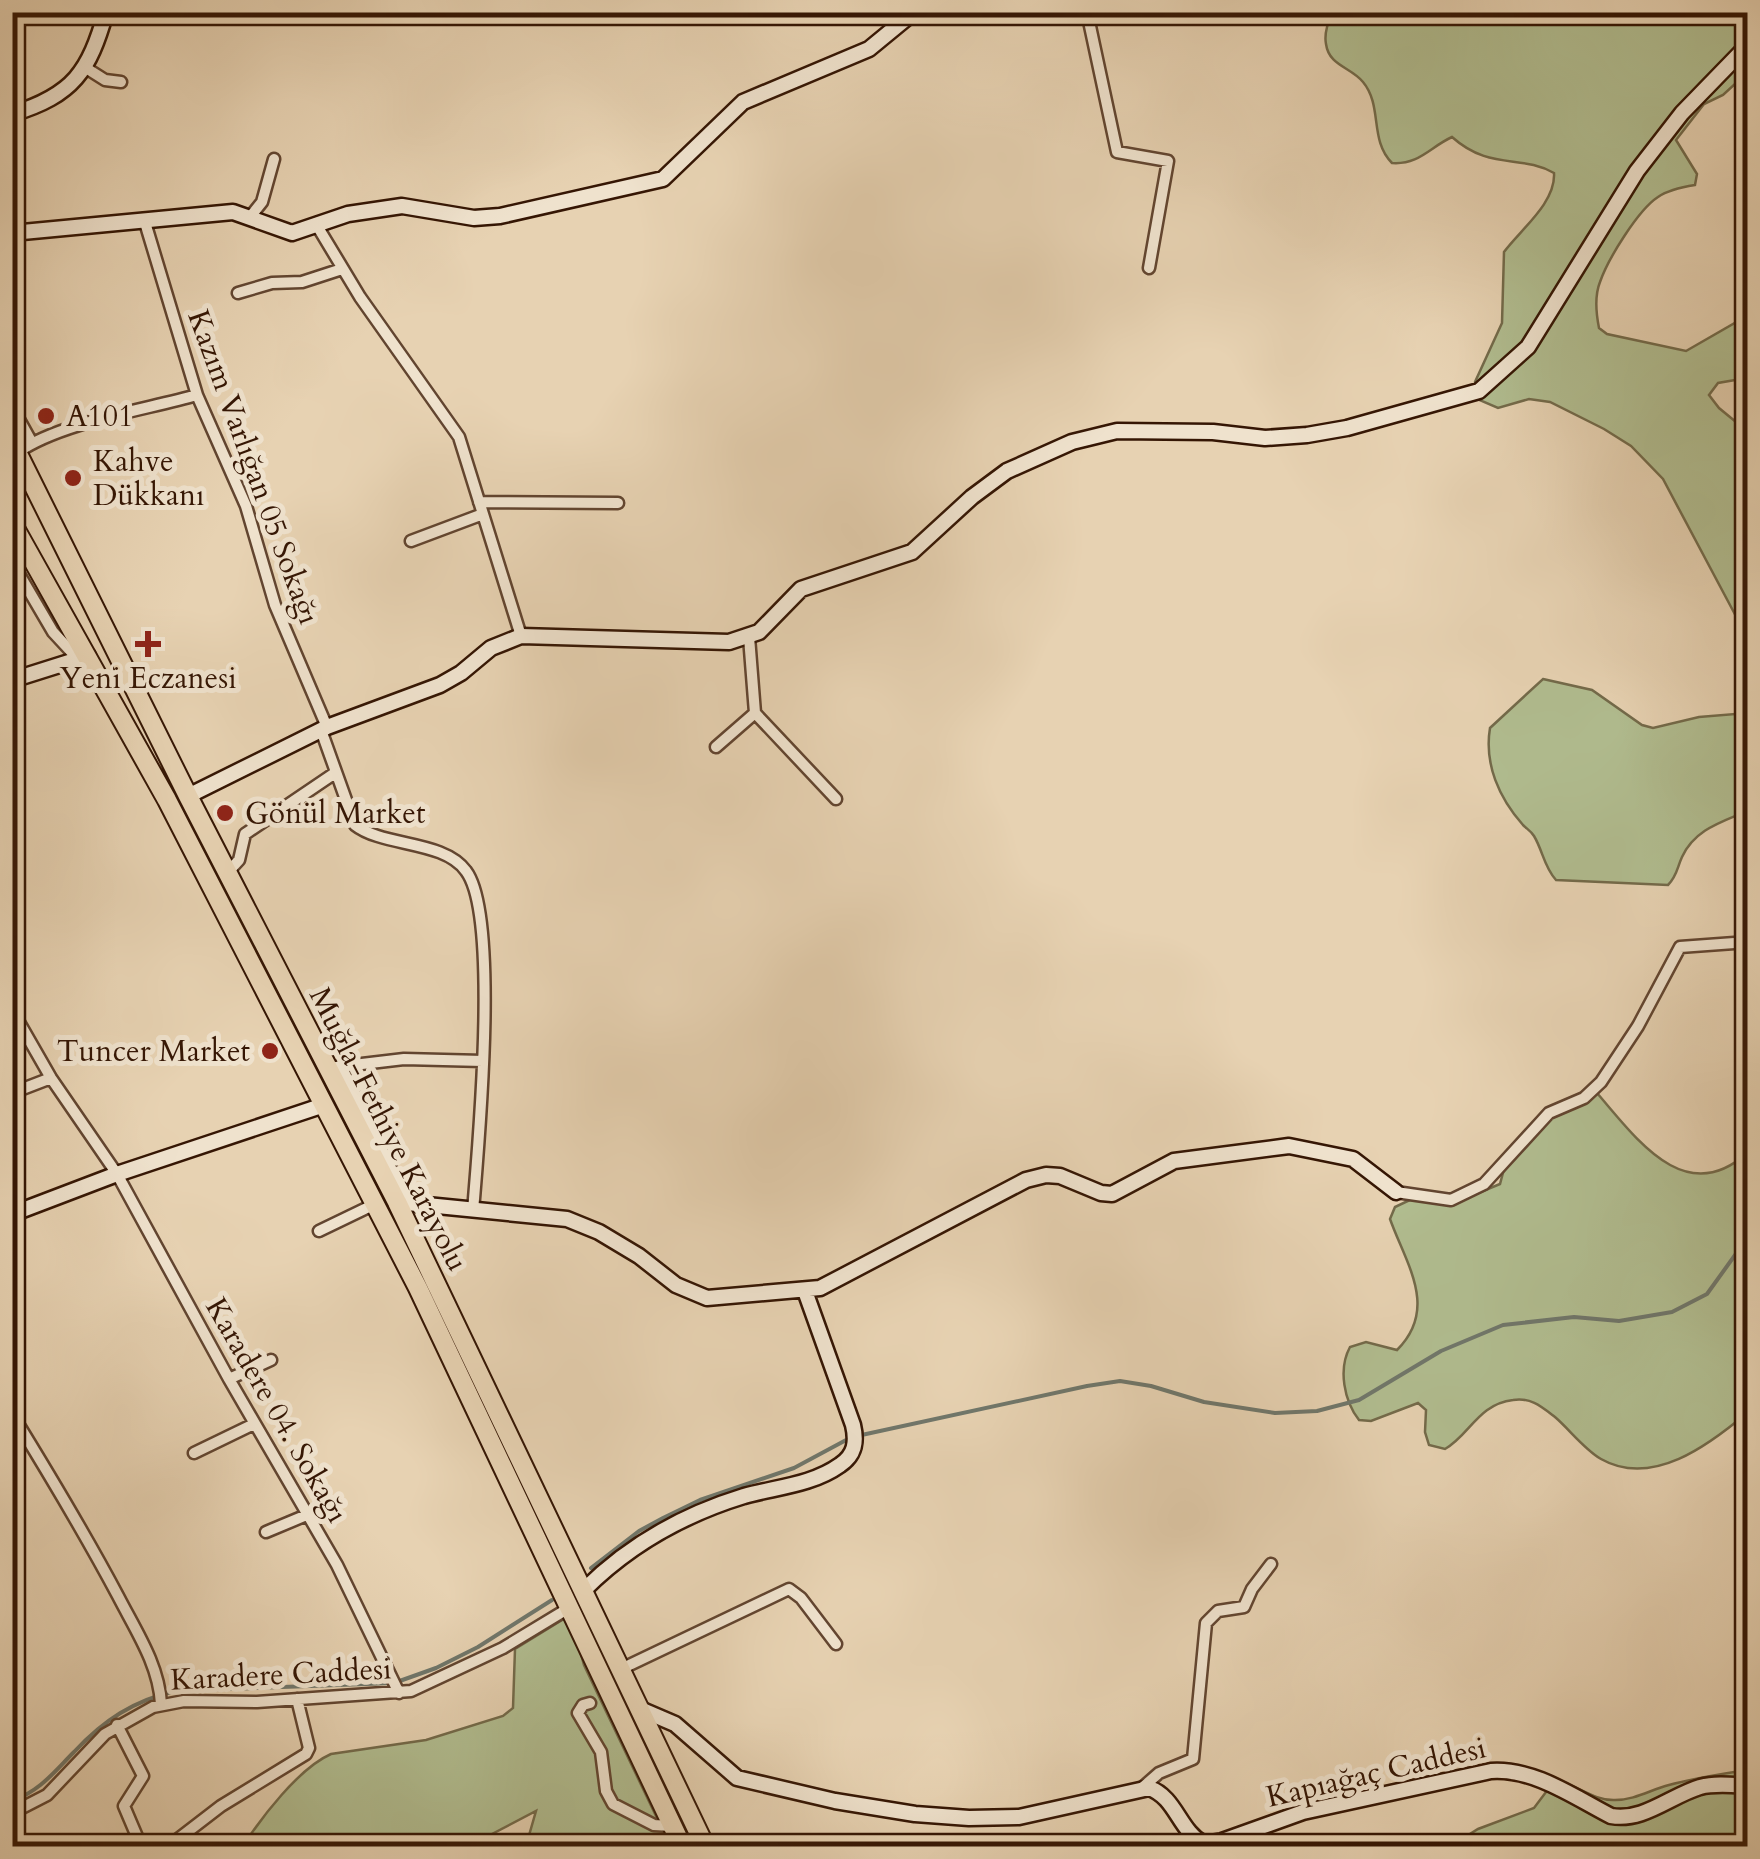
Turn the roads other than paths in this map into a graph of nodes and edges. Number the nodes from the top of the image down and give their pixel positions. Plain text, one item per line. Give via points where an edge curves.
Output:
1 (106, 12) edge
2 (914, 12) edge
3 (1087, 12) edge
4 (1748, 45) edge
5 (86, 68) junction
6 (121, 82) dead end
7 (12, 114) edge
8 (274, 158) dead end
9 (250, 217) junction
10 (144, 219) junction
11 (316, 224) junction
12 (12, 233) edge
13 (1149, 268) dead end
14 (342, 269) junction
15 (238, 293) dead end
16 (198, 396) junction
17 (12, 407) edge
18 (19, 446) edge
19 (12, 476) edge
20 (618, 503) dead end
21 (481, 508) junction
22 (12, 523) edge
23 (411, 542) dead end
24 (12, 562) edge
25 (521, 636) junction
26 (750, 637) junction
27 (83, 658) junction
28 (12, 680) edge
29 (754, 713) junction
30 (324, 728) junction
31 (716, 746) dead end
32 (336, 773) junction
33 (188, 796) junction
34 (836, 799) dead end
35 (227, 873) junction
36 (1748, 942) edge
37 (12, 1010) edge
38 (482, 1061) junction
39 (334, 1067) junction
40 (52, 1078) junction
41 (12, 1093) edge
42 (324, 1104) junction
43 (117, 1174) junction
44 (1396, 1192) joint
45 (402, 1203) junction
46 (375, 1204) junction
47 (473, 1212) junction
48 (12, 1214) edge
49 (319, 1231) dead end
50 (804, 1291) junction
51 (271, 1360) dead end
52 (228, 1379) junction
53 (12, 1414) edge
54 (254, 1424) junction
55 (194, 1453) dead end
56 (309, 1514) junction
57 (266, 1532) dead end
58 (1271, 1564) dead end
59 (584, 1590) junction
60 (569, 1608) junction
61 (836, 1644) dead end
62 (622, 1668) junction
63 (398, 1691) junction
64 (298, 1699) junction
65 (161, 1701) junction
66 (590, 1703) dead end
67 (640, 1709) junction
68 (117, 1725) junction
69 (1748, 1786) edge
70 (1143, 1788) junction
71 (12, 1812) edge
72 (672, 1826) junction
73 (142, 1846) edge
74 (169, 1846) edge
75 (682, 1846) edge
76 (705, 1846) edge

1 - 5 street
2 - 11 street via 869,49 743,102 664,179 500,216 402,206
3 - 13 street via 1118,152 1168,160
4 - 26 street via 1638,171 1528,346 1479,391 1308,435 1117,430 1072,442 1007,471 912,552 801,589
5 - 6 street
5 - 7 street via 52,97
8 - 9 street via 262,202
9 - 10 street via 234,212
9 - 11 street via 292,233
10 - 12 street
10 - 16 street, Kazım Varlığan 05 Sokağı
11 - 14 street
14 - 15 street
14 - 21 street via 459,437
16 - 18 street
16 - 30 street, Kazım Varlığan 05 Sokağı via 246,506 275,605
17 - 18 street
18 - 19 highway via 20,465
18 - 33 highway, Muğla-Fethiye Karayolu
20 - 21 street
21 - 23 street
21 - 25 street
22 - 27 highway, Muğla-Fethiye Karayolu
24 - 27 street via 53,632
25 - 26 street via 728,642
25 - 30 street via 440,684
26 - 29 street
27 - 28 street
27 - 42 highway, Muğla-Fethiye Karayolu
29 - 31 street
29 - 34 street
30 - 32 street, Kazım Varlığan 05 Sokağı
30 - 33 street
32 - 35 street via 244,834 239,860
32 - 38 street, Kazım Varlığan 05 Sokağı via 360,829 466,869 482,930
33 - 35 highway, Muğla-Fethiye Karayolu
35 - 39 highway, Muğla-Fethiye Karayolu
36 - 44 street via 1680,946 1601,1082 1584,1098 1549,1113 1484,1184 1451,1200
37 - 40 street, Karadere 04. Sokağı
38 - 39 street via 404,1059
38 - 47 street
39 - 45 highway, Muğla-Fethiye Karayolu
40 - 41 street
40 - 43 street, Karadere 04. Sokağı
42 - 43 street
42 - 46 highway, Muğla-Fethiye Karayolu
43 - 48 street
43 - 52 street, Karadere 04. Sokağı
44 - 50 street via 1353,1159 1289,1146 1174,1160 1112,1194 1046,1174
45 - 47 street
45 - 59 highway, Muğla-Fethiye Karayolu
46 - 49 street
46 - 60 highway, Muğla-Fethiye Karayolu
47 - 50 street via 567,1219 622,1245 698,1297
50 - 59 street via 855,1436 845,1462 723,1503 638,1544
51 - 52 street
52 - 54 street, Karadere 04. Sokağı
53 - 65 street via 147,1652
54 - 55 street
54 - 56 street, Karadere 04. Sokağı
56 - 57 street
56 - 63 street, Karadere 04. Sokağı
58 - 70 street via 1244,1606 1208,1618 1193,1759
59 - 62 highway, Muğla-Fethiye Karayolu
60 - 63 street, Karadere Caddesi via 476,1661
60 - 72 highway, Muğla-Fethiye Karayolu
61 - 62 street via 789,1589
62 - 67 highway, Muğla-Fethiye Karayolu
63 - 64 street, Karadere Caddesi
64 - 65 street, Karadere Caddesi
64 - 74 street via 306,1754
65 - 68 street, Karadere Caddesi
66 - 72 street via 578,1713 601,1752 613,1804 654,1825
67 - 70 street via 674,1724 737,1778 915,1814 1020,1816
67 - 76 highway, Muğla-Fethiye Karayolu
68 - 71 street, Karadere Caddesi via 46,1795
68 - 73 street via 142,1772 124,1806
69 - 70 street, Kapıağaç Caddesi via 1703,1786 1622,1818 1534,1777 1492,1771 1304,1812 1211,1844 1192,1836 1164,1795
72 - 75 highway, Muğla-Fethiye Karayolu

